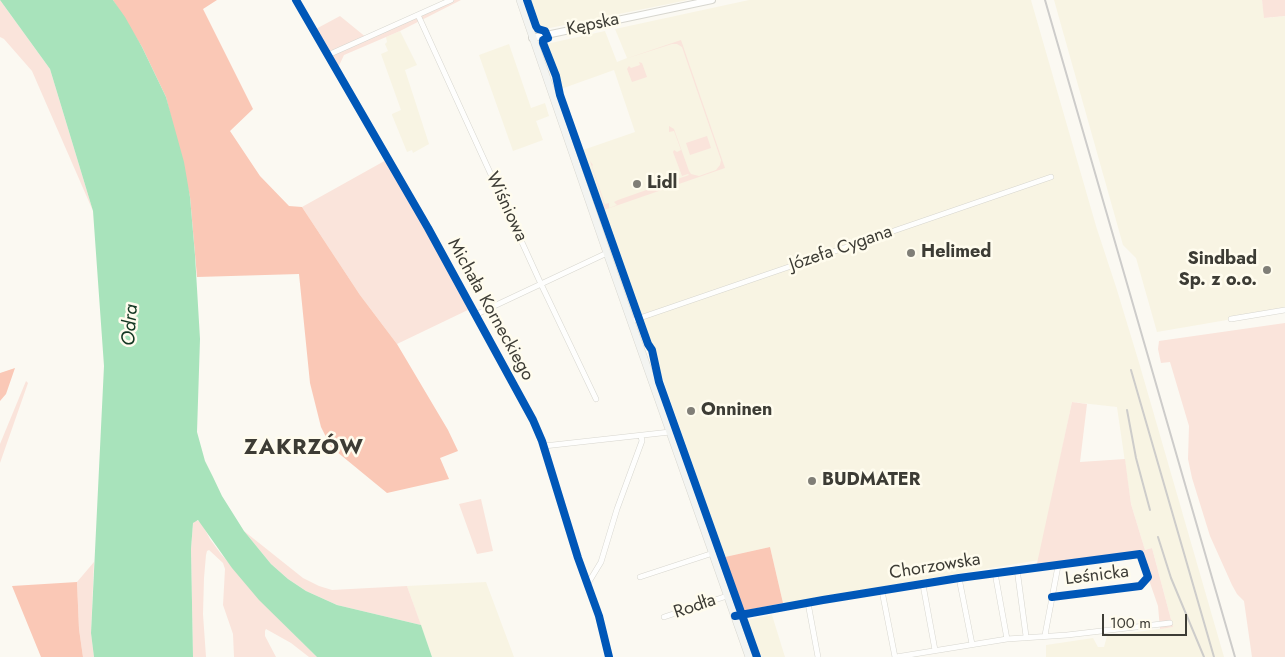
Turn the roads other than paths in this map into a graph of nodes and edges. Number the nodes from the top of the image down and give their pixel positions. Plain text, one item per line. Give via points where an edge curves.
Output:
1 (296, 0) edge
2 (451, 0) edge
3 (520, 0) edge
4 (712, 0) edge
5 (418, 15) junction
6 (532, 38) junction
7 (328, 55) junction
8 (1051, 177) dead end
9 (607, 253) junction
10 (541, 284) junction
11 (1285, 310) edge
12 (475, 315) junction
13 (1231, 319) dead end
14 (631, 321) junction
15 (596, 399) dead end
16 (670, 432) junction
17 (641, 436) junction
18 (544, 446) junction
19 (713, 553) junction
20 (1140, 554) joint
21 (1058, 566) junction
22 (1017, 570) junction
23 (995, 573) junction
24 (640, 577) dead end
25 (959, 578) junction
26 (587, 585) junction
27 (923, 585) junction
28 (882, 591) junction
29 (727, 596) junction
30 (1052, 597) junction
31 (808, 603) junction
32 (735, 616) junction
33 (664, 617) dead end
34 (1170, 623) dead end
35 (1045, 635) junction
36 (1026, 636) junction
37 (1007, 639) junction
38 (972, 644) junction
39 (935, 650) junction
40 (609, 657) edge
41 (749, 657) edge
42 (818, 657) edge
43 (896, 657) edge

1 - 7 street, Michała Korneckiego
2 - 5 street
3 - 6 main road
4 - 6 street, Kępska
5 - 7 street
5 - 10 street, Wiśniowa
6 - 9 main road
7 - 12 street, Michała Korneckiego
8 - 14 street, Józefa Cygana
9 - 10 street
9 - 14 main road
10 - 12 street
10 - 15 street, Wiśniowa
11 - 13 street
12 - 18 street, Michała Korneckiego via 528,410
14 - 16 main road
16 - 17 street
16 - 19 main road
17 - 18 street
17 - 26 street via 601,562
18 - 26 street, Michała Korneckiego
19 - 24 street
19 - 29 main road
20 - 21 street, Chorzowska
20 - 30 street, Leśnicka via 1148,577 1140,586
21 - 22 street, Chorzowska
21 - 30 street
22 - 23 street, Chorzowska
22 - 36 street
23 - 25 street, Chorzowska
23 - 37 street
25 - 27 street, Chorzowska
25 - 38 street
26 - 40 street, Michała Korneckiego
27 - 28 street, Chorzowska
27 - 39 street
28 - 31 street, Chorzowska
28 - 43 street
29 - 32 main road
29 - 33 street, Rodła
30 - 35 street
31 - 32 street, Chorzowska
31 - 42 street
32 - 41 main road
34 - 35 street
35 - 36 street
36 - 37 street
37 - 38 street
38 - 39 street
39 - 43 street

